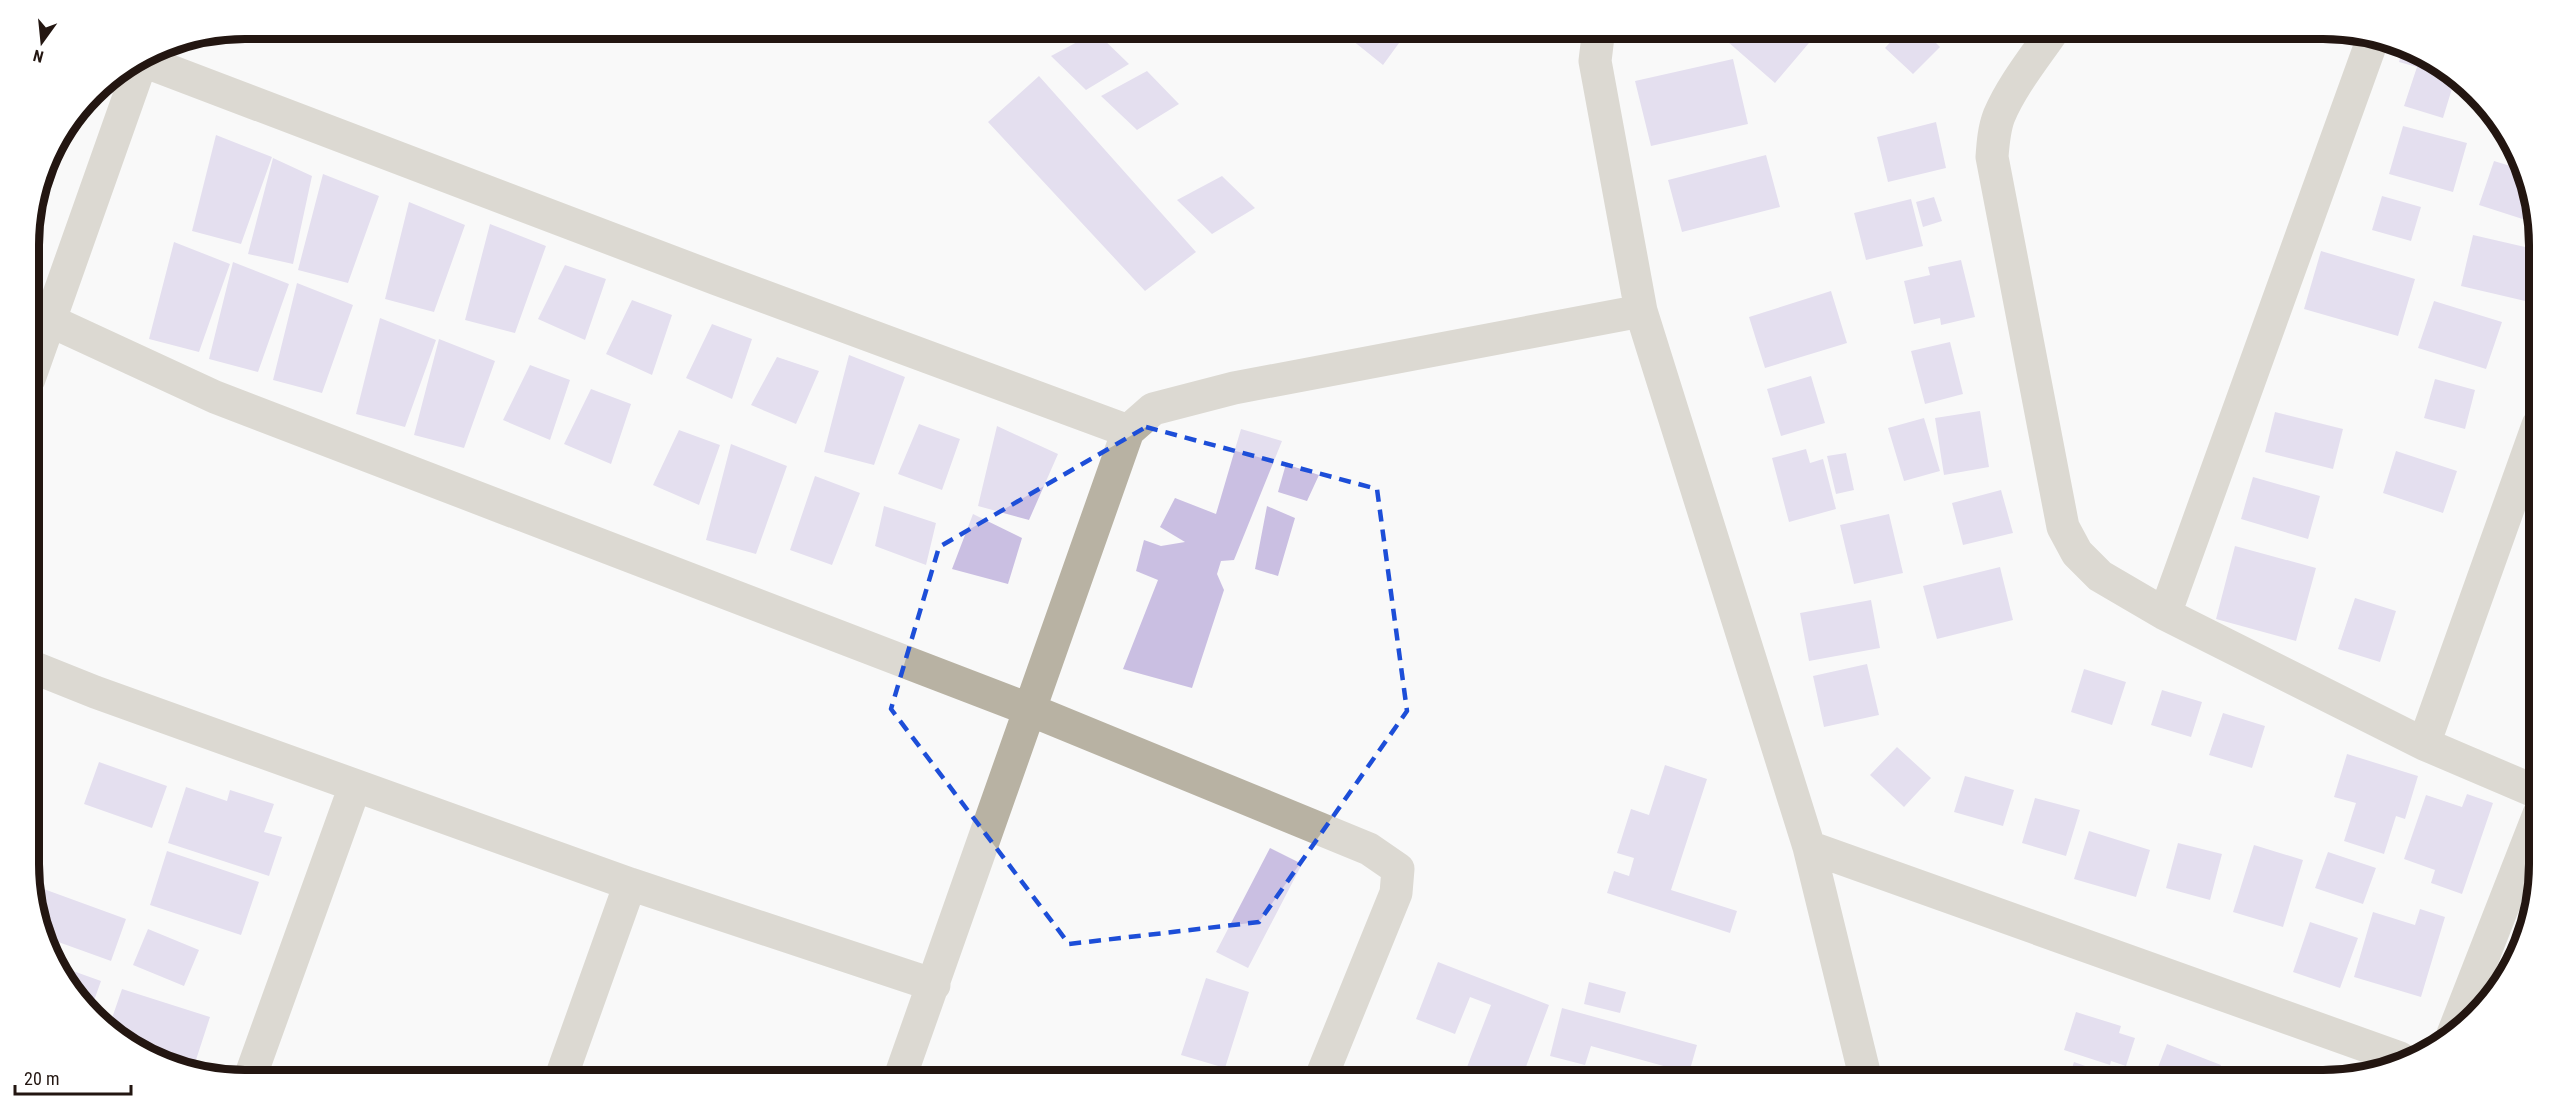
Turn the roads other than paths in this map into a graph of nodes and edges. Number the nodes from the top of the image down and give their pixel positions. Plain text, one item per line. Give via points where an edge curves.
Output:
1 (1598, 39) edge
2 (2048, 39) edge
3 (2370, 45) edge
4 (151, 62) edge
5 (138, 70) edge
6 (1641, 311) junction
7 (40, 316) edge
8 (1128, 431) junction
9 (2529, 450) edge
10 (2165, 614) junction
11 (39, 670) edge
12 (1028, 709) junction
13 (2424, 744) junction
14 (355, 786) junction
15 (2529, 789) edge
16 (2529, 840) edge
17 (1809, 847) junction
18 (630, 884) junction
19 (934, 985) junction
20 (2459, 1019) edge
21 (2396, 1056) edge
22 (253, 1070) edge
23 (564, 1070) edge
24 (903, 1070) edge
25 (1324, 1070) edge
26 (1864, 1070) edge

1 - 6 street via 1595,62
2 - 10 street via 2000,116 1992,157 2063,527 2077,553 2100,576
3 - 10 street
4 - 8 street
5 - 7 street
6 - 8 street via 1234,388 1154,409
6 - 17 street
7 - 12 street via 215,398
8 - 12 street
9 - 13 street
10 - 13 street
11 - 14 street
12 - 19 street
12 - 25 street via 1369,849 1398,869 1396,893
13 - 15 street
14 - 18 street
14 - 22 street
16 - 20 street
17 - 21 street
17 - 26 street
18 - 19 street
18 - 23 street
19 - 24 street

